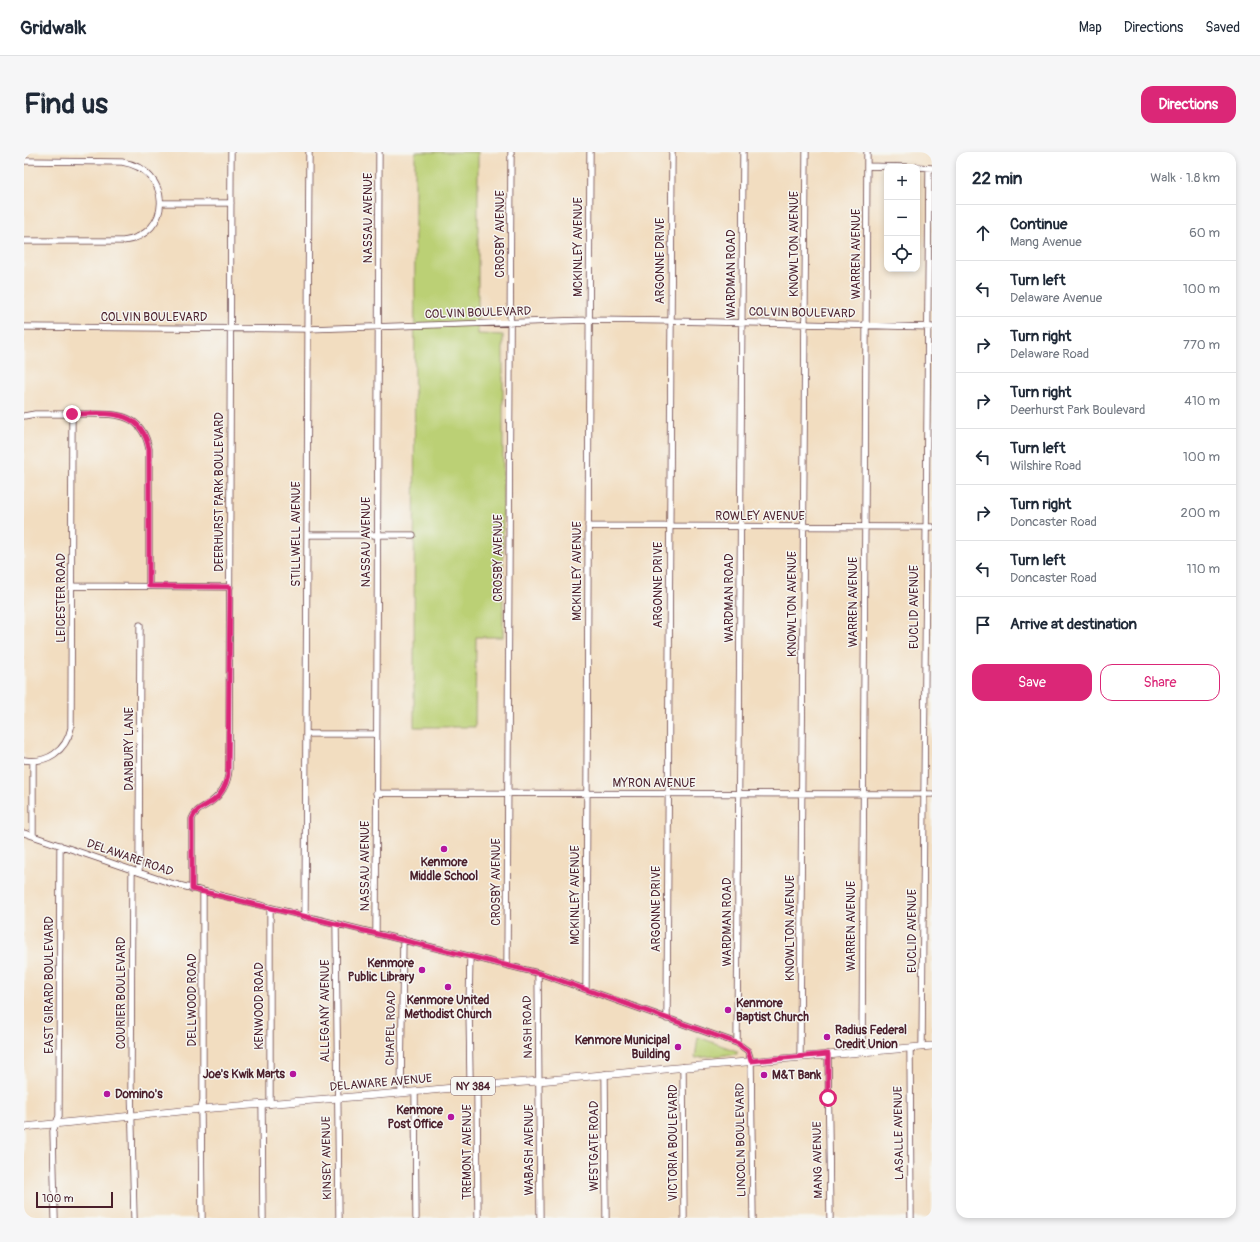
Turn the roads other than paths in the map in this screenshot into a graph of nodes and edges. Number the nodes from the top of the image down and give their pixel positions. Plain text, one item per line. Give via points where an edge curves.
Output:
1 (231, 152) edge
2 (309, 152) edge
3 (379, 152) edge
4 (511, 152) edge
5 (590, 152) edge
6 (672, 152) edge
7 (743, 152) edge
8 (806, 152) edge
9 (867, 152) edge
10 (24, 161) edge
11 (867, 166) junction
12 (884, 166) edge
13 (920, 167) edge
14 (930, 168) edge
15 (161, 203) junction
16 (231, 203) junction
17 (24, 241) edge
18 (589, 320) junction
19 (671, 321) junction
20 (742, 322) junction
21 (510, 323) junction
22 (805, 324) junction
23 (866, 326) junction
24 (24, 327) edge
25 (378, 327) junction
26 (929, 327) edge
27 (231, 328) junction
28 (308, 329) junction
29 (72, 414) junction
30 (24, 416) edge
31 (588, 526) junction
32 (670, 526) junction
33 (741, 526) junction
34 (804, 527) junction
35 (865, 527) junction
36 (925, 527) junction
37 (932, 527) edge
38 (307, 535) junction
39 (378, 535) junction
40 (413, 535) dead end
41 (72, 586) junction
42 (149, 586) junction
43 (230, 587) junction
44 (140, 625) dead end
45 (306, 734) junction
46 (376, 734) junction
47 (24, 760) edge
48 (33, 761) junction
49 (376, 793) junction
50 (508, 793) junction
51 (586, 794) junction
52 (668, 794) junction
53 (739, 794) junction
54 (802, 794) junction
55 (863, 794) junction
56 (924, 794) junction
57 (932, 794) edge
58 (24, 833) edge
59 (33, 836) junction
60 (60, 845) junction
61 (132, 870) junction
62 (139, 872) junction
63 (192, 889) junction
64 (203, 891) junction
65 (270, 909) junction
66 (305, 916) junction
67 (336, 924) junction
68 (376, 933) junction
69 (403, 939) junction
70 (470, 956) junction
71 (507, 965) junction
72 (538, 973) junction
73 (586, 989) junction
74 (667, 1018) junction
75 (737, 1043) junction
76 (922, 1046) junction
77 (932, 1046) edge
78 (910, 1048) junction
79 (862, 1052) junction
80 (828, 1054) junction
81 (800, 1057) junction
82 (751, 1061) junction
83 (683, 1067) junction
84 (605, 1074) junction
85 (539, 1081) junction
86 (474, 1086) junction
87 (415, 1092) junction
88 (401, 1093) junction
89 (337, 1098) junction
90 (262, 1104) junction
91 (270, 1104) junction
92 (201, 1109) junction
93 (132, 1116) junction
94 (56, 1124) junction
95 (24, 1127) edge
96 (55, 1218) edge
97 (134, 1218) edge
98 (202, 1218) edge
99 (263, 1218) edge
100 (339, 1218) edge
101 (416, 1218) edge
102 (478, 1218) edge
103 (540, 1218) edge
104 (606, 1218) edge
105 (684, 1218) edge
106 (753, 1218) edge
107 (830, 1218) edge
108 (911, 1218) edge

1 - 16 street, DEERHURST PARK BOULEVARD
2 - 28 street, STILLWELL AVENUE
3 - 25 street, NASSAU AVENUE
4 - 21 street, CROSBY AVENUE
5 - 18 street, MCKINLEY AVENUE
6 - 19 street, ARGONNE DRIVE
7 - 20 street, WARDMAN ROAD
8 - 22 street, KNOWLTON AVENUE
9 - 11 street, WARREN AVENUE
10 - 15 street via 129,163 140,167 151,177
11 - 12 street
11 - 23 street, WARREN AVENUE
13 - 14 street
14 - 26 street, EUCLID AVENUE
15 - 16 street
15 - 17 street via 158,216 151,227 141,236 123,242
16 - 27 street, DEERHURST PARK BOULEVARD
18 - 19 street, COLVIN BOULEVARD
18 - 21 street, COLVIN BOULEVARD
18 - 31 street, MCKINLEY AVENUE
19 - 20 street, COLVIN BOULEVARD
19 - 32 street, ARGONNE DRIVE
20 - 22 street, COLVIN BOULEVARD
20 - 33 street, WARDMAN ROAD
21 - 25 street, COLVIN BOULEVARD
21 - 50 street, CROSBY AVENUE
22 - 23 street, COLVIN BOULEVARD
22 - 34 street, KNOWLTON AVENUE
23 - 26 street, COLVIN BOULEVARD
23 - 35 street, WARREN AVENUE
24 - 27 street, COLVIN BOULEVARD
25 - 28 street, COLVIN BOULEVARD
25 - 39 street, NASSAU AVENUE
26 - 36 street, EUCLID AVENUE
27 - 28 street, COLVIN BOULEVARD
27 - 43 street, DEERHURST PARK BOULEVARD
28 - 38 street, STILLWELL AVENUE
29 - 30 street
29 - 41 street, LEICESTER ROAD
29 - 42 street via 119,414 132,420 145,436 149,449
31 - 32 street, ROWLEY AVENUE
31 - 51 street, MCKINLEY AVENUE
32 - 33 street, ROWLEY AVENUE
32 - 52 street, ARGONNE DRIVE
33 - 34 street, ROWLEY AVENUE
33 - 53 street, WARDMAN ROAD
34 - 35 street, ROWLEY AVENUE
34 - 54 street, KNOWLTON AVENUE
35 - 36 street, ROWLEY AVENUE
35 - 55 street, WARREN AVENUE
36 - 37 street, ROWLEY AVENUE
36 - 56 street, EUCLID AVENUE
38 - 39 street
38 - 45 street, STILLWELL AVENUE
39 - 40 street
39 - 46 street, NASSAU AVENUE
41 - 42 street
41 - 48 street, LEICESTER ROAD via 71,728 66,742 57,753 46,759
42 - 43 street
43 - 63 street, DEERHURST PARK BOULEVARD via 228,775 219,795 197,810 192,819
44 - 62 street, DANBURY LANE
45 - 46 street
45 - 66 street, STILLWELL AVENUE
46 - 49 street, NASSAU AVENUE
47 - 48 street
48 - 59 street
49 - 50 street, MYRON AVENUE
49 - 68 street, NASSAU AVENUE
50 - 51 street, MYRON AVENUE
50 - 71 street, CROSBY AVENUE
51 - 52 street, MYRON AVENUE
51 - 73 street, MCKINLEY AVENUE
52 - 53 street, MYRON AVENUE
52 - 74 street, ARGONNE DRIVE
53 - 54 street, MYRON AVENUE
53 - 75 street, WARDMAN ROAD
54 - 55 street, MYRON AVENUE
54 - 81 street, KNOWLTON AVENUE
55 - 56 street, MYRON AVENUE
55 - 79 street, WARREN AVENUE
56 - 57 street, MYRON AVENUE
56 - 76 street, EUCLID AVENUE
58 - 59 street, DELAWARE ROAD
59 - 60 street, DELAWARE ROAD
60 - 61 street, DELAWARE ROAD
60 - 94 street, EAST GIRARD BOULEVARD via 59,1116
61 - 62 street, DELAWARE ROAD
61 - 93 street, COURIER BOULEVARD
62 - 63 street, DELAWARE ROAD
63 - 64 street, DELAWARE ROAD
64 - 65 street, DELAWARE ROAD
64 - 92 street, DELLWOOD ROAD
65 - 66 street, DELAWARE ROAD
65 - 91 street, KENWOOD ROAD
66 - 67 street, DELAWARE ROAD
67 - 68 street, DELAWARE ROAD
67 - 89 street, ALLEGANY AVENUE
68 - 69 street, DELAWARE ROAD
69 - 70 street, DELAWARE ROAD
69 - 88 street, CHAPEL ROAD
70 - 71 street, DELAWARE ROAD
70 - 86 street, TREMONT AVENUE via 470,1077
71 - 72 street, DELAWARE ROAD
72 - 73 street, DELAWARE ROAD
72 - 85 street, NASH ROAD
73 - 74 street, DELAWARE ROAD
74 - 75 street, DELAWARE ROAD
75 - 82 street, DELAWARE ROAD via 748,1051
76 - 77 main road, DELAWARE AVENUE / NY 384
76 - 78 main road, DELAWARE AVENUE / NY 384
78 - 79 main road, DELAWARE AVENUE / NY 384
78 - 108 street, LASALLE AVENUE
79 - 80 main road, DELAWARE AVENUE / NY 384
80 - 81 main road, DELAWARE AVENUE / NY 384
80 - 107 street, MANG AVENUE
81 - 82 main road, DELAWARE AVENUE / NY 384
82 - 83 main road, DELAWARE AVENUE / NY 384
82 - 106 street, LINCOLN BOULEVARD
83 - 84 main road, DELAWARE AVENUE / NY 384
83 - 105 street, VICTORIA BOULEVARD
84 - 85 main road, DELAWARE AVENUE / NY 384
84 - 104 street, WESTGATE ROAD
85 - 86 main road, DELAWARE AVENUE / NY 384
85 - 103 street, WABASH AVENUE
86 - 87 main road, DELAWARE AVENUE / NY 384
86 - 102 street, TREMONT AVENUE via 478,1095
87 - 88 main road, DELAWARE AVENUE / NY 384
87 - 101 street
88 - 89 main road, DELAWARE AVENUE / NY 384
89 - 91 main road, DELAWARE AVENUE / NY 384
89 - 100 street, KINSEY AVENUE
90 - 91 main road, DELAWARE AVENUE / NY 384
90 - 92 main road, DELAWARE AVENUE / NY 384
90 - 99 street
92 - 93 main road, DELAWARE AVENUE / NY 384
92 - 98 street, DELLWOOD ROAD
93 - 94 main road, DELAWARE AVENUE / NY 384
93 - 97 street, COURIER BOULEVARD
94 - 95 main road, DELAWARE AVENUE / NY 384
94 - 96 street, EAST GIRARD BOULEVARD via 53,1131

